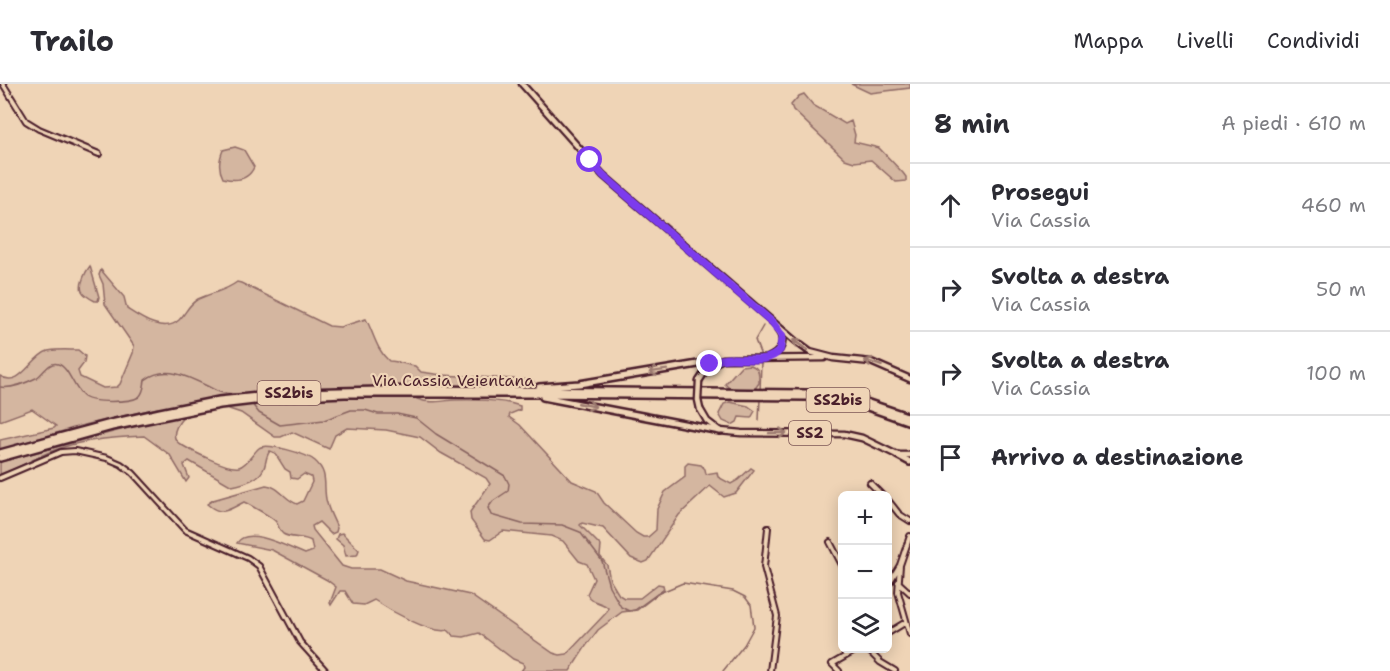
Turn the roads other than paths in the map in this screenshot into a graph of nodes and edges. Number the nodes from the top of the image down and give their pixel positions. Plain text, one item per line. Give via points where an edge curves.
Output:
1 (3, 84) edge
2 (522, 84) edge
3 (99, 154) dead end
4 (773, 323) junction
5 (833, 358) junction
6 (763, 359) junction
7 (716, 361) junction
8 (910, 379) edge
9 (529, 389) junction
10 (421, 391) junction
11 (509, 394) junction
12 (754, 395) junction
13 (763, 395) junction
14 (161, 414) junction
15 (910, 417) edge
16 (910, 422) edge
17 (720, 431) junction
18 (0, 453) edge
19 (897, 455) junction
20 (910, 455) edge
21 (0, 458) edge
22 (910, 462) edge
23 (0, 478) edge
24 (870, 483) dead end
25 (879, 491) edge
26 (892, 505) edge
27 (910, 521) edge
28 (768, 528) dead end
29 (910, 536) edge
30 (830, 542) dead end
31 (838, 556) edge
32 (900, 564) junction
33 (892, 578) edge
34 (897, 581) junction
35 (910, 593) edge
36 (906, 622) junction
37 (892, 631) edge
38 (910, 634) edge
39 (851, 653) edge
40 (871, 653) edge
41 (326, 671) edge
42 (770, 671) edge
43 (839, 671) edge
44 (895, 671) edge

1 - 3 street via 26,121
2 - 4 main road via 603,175
5 -> 4 main road via 810,352
4 - 6 main road via 782,336 782,346 777,354
5 - 6 main road
8 -> 5 main road via 871,362
6 - 7 main road
7 -> 9 highway
7 - 17 main road, bridge via 699,381 698,400 707,421
9 - 10 highway, Via Cassia Veientana / SS2bis
9 - 12 highway, Via Cassia Veientana / SS2bis
10 - 11 highway, Via Cassia Veientana / SS2bis
10 - 14 highway, Via Cassia Veientana / SS2bis via 345,389 276,394 219,400
11 - 12 highway, Via Cassia Veientana / SS2bis
11 -> 17 highway via 555,398
12 - 13 highway, Via Cassia Veientana / SS2bis
13 - 15 highway, Via Cassia Veientana / SS2bis via 831,394 877,404
13 - 16 highway, Via Cassia Veientana / SS2bis via 831,399
14 - 18 highway, Via Cassia Veientana / SS2bis via 111,423
14 - 21 highway, Via Cassia Veientana / SS2bis
17 -> 19 main road, SS2 via 844,434
19 - 20 main road, SS2
19 - 22 highway, SS2
23 - 41 street via 66,451 105,457 121,464 185,530 259,566 300,642
24 - 25 street
26 - 27 street
28 - 42 street via 764,567 777,616
29 - 32 street
30 - 31 street
32 - 33 street
32 - 34 street
34 - 35 street
34 - 36 street
36 - 37 street
36 - 38 street
39 - 43 street via 832,664
40 - 44 street

